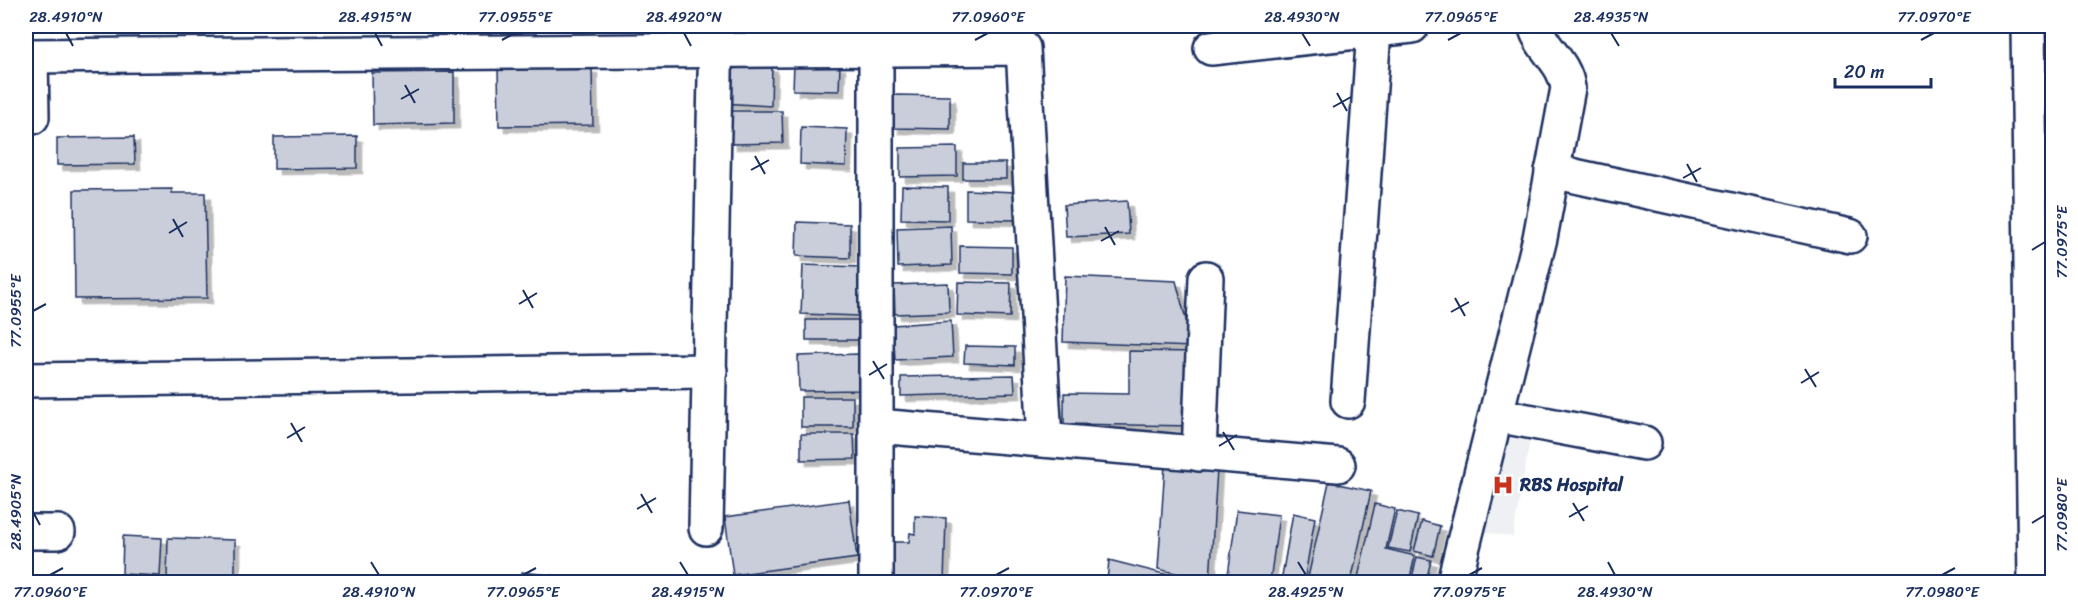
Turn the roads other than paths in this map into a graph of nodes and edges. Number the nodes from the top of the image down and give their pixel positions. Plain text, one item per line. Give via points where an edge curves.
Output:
1 (1412, 26) edge
2 (1535, 26) edge
3 (2028, 26) edge
4 (1374, 30) junction
5 (717, 38) edge
6 (384, 39) edge
7 (538, 39) edge
8 (1210, 48) dead end
9 (876, 49) junction
10 (28, 56) edge
11 (32, 117) dead end
12 (1552, 171) junction
13 (1850, 236) dead end
14 (1206, 279) dead end
15 (710, 371) junction
16 (26, 380) edge
17 (1348, 401) dead end
18 (1496, 415) junction
19 (877, 426) junction
20 (1045, 440) junction
21 (1644, 443) dead end
22 (1199, 454) junction
23 (1338, 465) dead end
24 (706, 528) dead end
25 (26, 532) edge
26 (58, 532) dead end
27 (876, 582) edge
28 (1454, 582) edge
29 (2035, 582) edge

1 - 4 street
2 - 12 street via 1567,75
3 - 29 street
4 - 8 street
4 - 17 street
5 - 7 street
5 - 9 street
5 - 15 street
6 - 7 street
6 - 10 street
9 - 19 street
9 - 20 street via 1023,48
10 - 11 street
12 - 13 street
12 - 18 street via 1540,238
14 - 22 street
15 - 16 street
15 - 24 street
18 - 21 street
18 - 28 street
19 - 20 street
19 - 27 street
20 - 22 street
22 - 23 street
25 - 26 street

